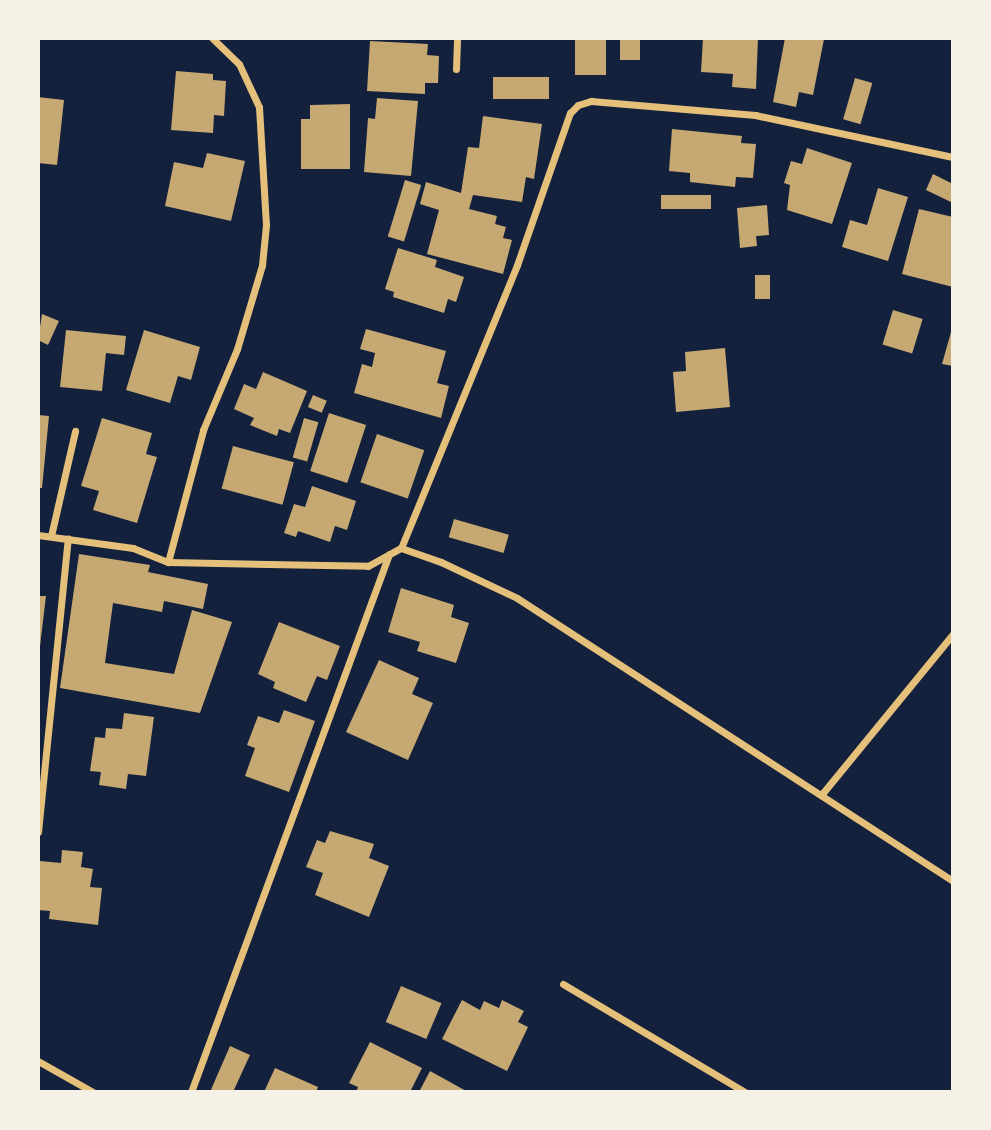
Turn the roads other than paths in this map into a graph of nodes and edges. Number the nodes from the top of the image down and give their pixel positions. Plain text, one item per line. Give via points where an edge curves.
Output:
1 (212, 38) edge
2 (457, 38) edge
3 (456, 69) dead end
4 (953, 157) edge
5 (75, 431) dead end
6 (38, 535) edge
7 (51, 536) junction
8 (68, 539) junction
9 (401, 548) junction
10 (389, 554) junction
11 (168, 562) junction
12 (953, 634) edge
13 (822, 794) junction
14 (38, 832) edge
15 (953, 881) edge
16 (563, 984) dead end
17 (38, 1060) edge
18 (93, 1091) edge
19 (191, 1091) edge
20 (746, 1091) edge

1 - 11 street via 239,64 259,107 262,265 237,349 203,430
2 - 3 street
4 - 9 street via 755,116 591,102 578,105 570,113 517,265
5 - 7 street
6 - 7 street
7 - 8 street
8 - 11 street via 132,548
8 - 14 street
9 - 10 street
9 - 13 street via 517,598
10 - 11 street via 368,566 336,568
10 - 19 street
12 - 13 street
13 - 15 street
16 - 20 street
17 - 18 street

